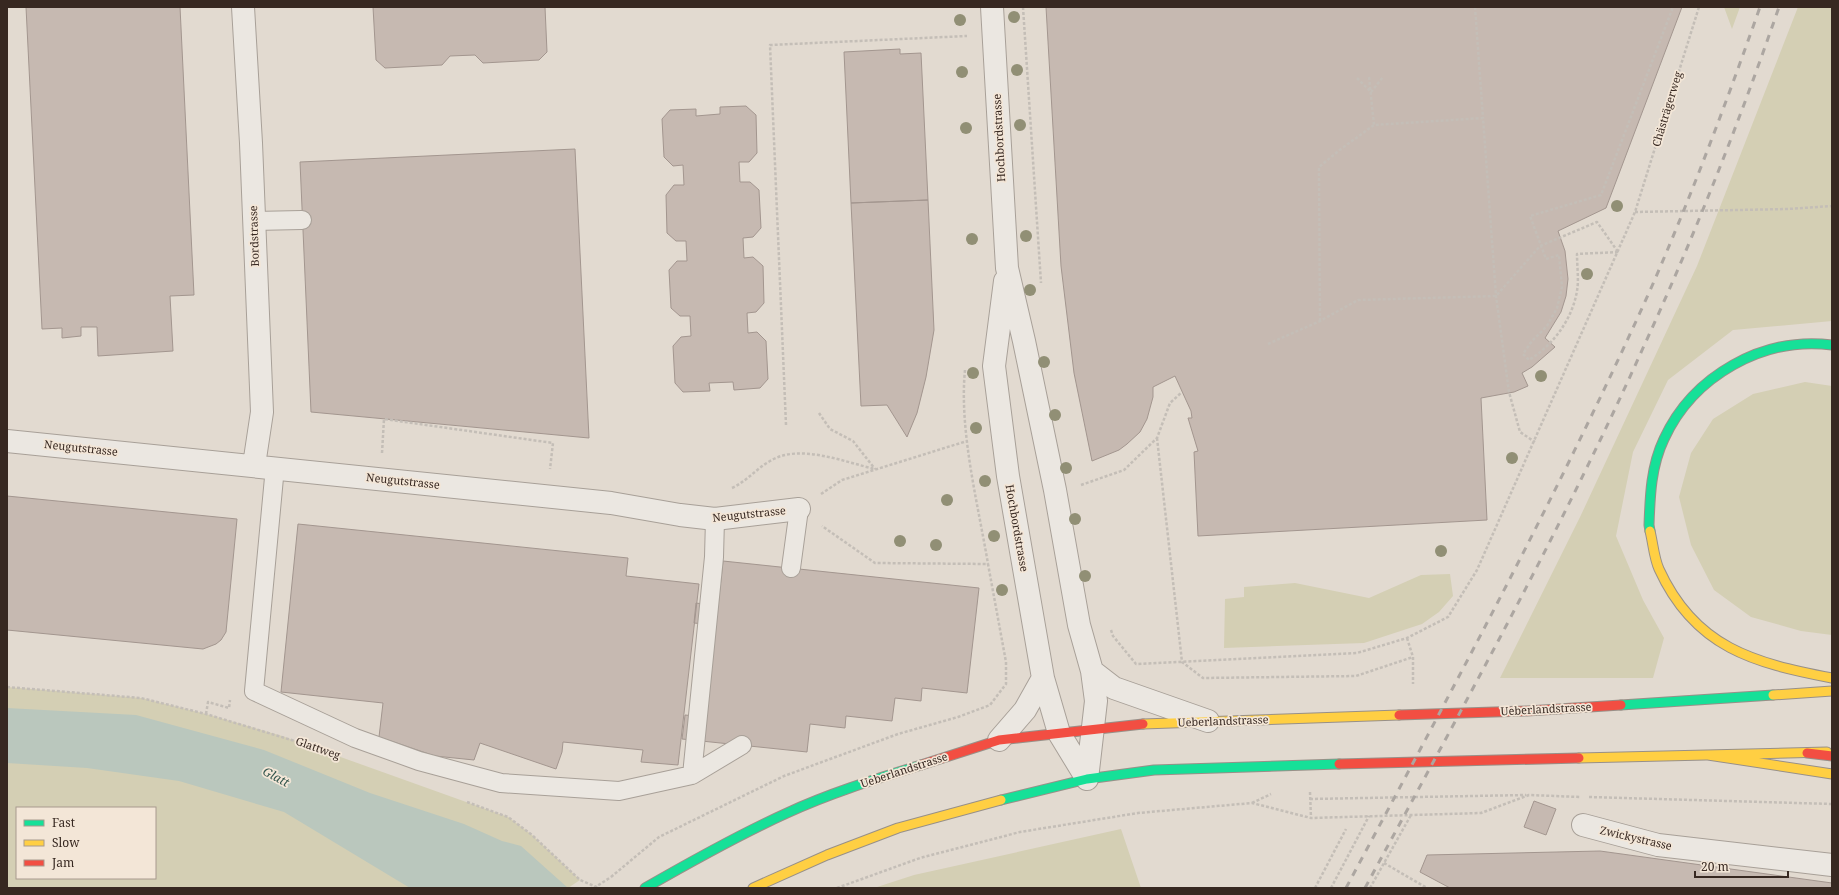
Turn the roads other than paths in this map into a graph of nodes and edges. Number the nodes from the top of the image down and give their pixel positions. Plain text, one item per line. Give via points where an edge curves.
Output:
1 (244, 7) edge
2 (992, 7) edge
3 (302, 220) dead end
4 (253, 221) junction
5 (1007, 268) junction
6 (1832, 345) edge
7 (7, 441) edge
8 (254, 465) junction
9 (275, 467) junction
10 (799, 509) joint
11 (715, 519) junction
12 (791, 568) dead end
13 (1092, 671) junction
14 (1043, 678) junction
15 (1832, 678) edge
16 (1832, 691) edge
17 (1208, 721) junction
18 (1094, 729) junction
19 (1059, 733) junction
20 (999, 740) junction
21 (742, 745) dead end
22 (1832, 752) edge
23 (1807, 753) junction
24 (1708, 755) junction
25 (1832, 756) edge
26 (1832, 774) edge
27 (692, 775) junction
28 (1087, 779) junction
29 (1583, 825) dead end
30 (1832, 865) edge
31 (645, 888) edge
32 (753, 888) edge

1 - 4 street, Bordstrasse
2 - 5 street, Hochbordstrasse
3 - 4 lane
4 - 8 street, Bordstrasse via 262,412
5 - 13 street, Hochbordstrasse via 1055,490 1079,625
5 - 14 street, Hochbordstrasse via 994,366 1008,476
6 - 15 main road via 1793,345 1767,350 1730,365 1707,382 1687,400 1664,436 1654,462 1648,501 1651,540 1662,576 1674,599 1692,620 1714,640 1739,654 1766,664
7 - 8 street, Neugutstrasse
8 - 9 street, Neugutstrasse
9 - 11 street, Neugutstrasse via 611,503 680,516
9 - 27 lane via 254,691 355,738 419,761 501,783 619,791
10 - 11 street, Neugutstrasse
10 - 12 lane
11 - 27 lane via 714,557
13 - 17 street via 1114,688
13 - 18 street, Hochbordstrasse via 1096,701
14 - 19 street, Hochbordstrasse
14 - 20 street via 1025,710
16 - 17 main road, Ueberlandstrasse via 1528,711
17 - 18 main road, Ueberlandstrasse
18 - 19 main road, Ueberlandstrasse
18 - 28 street, Hochbordstrasse
19 - 20 main road, Ueberlandstrasse
19 - 28 street, Hochbordstrasse
20 - 31 main road, Ueberlandstrasse via 858,785 788,812 715,848
21 - 27 lane
22 - 23 main road
23 - 24 main road
23 - 25 main road
24 - 26 main road
24 - 28 main road via 1251,766 1154,770
28 - 32 main road via 898,828 827,855
29 - 30 street, Zwickystrasse via 1658,845

